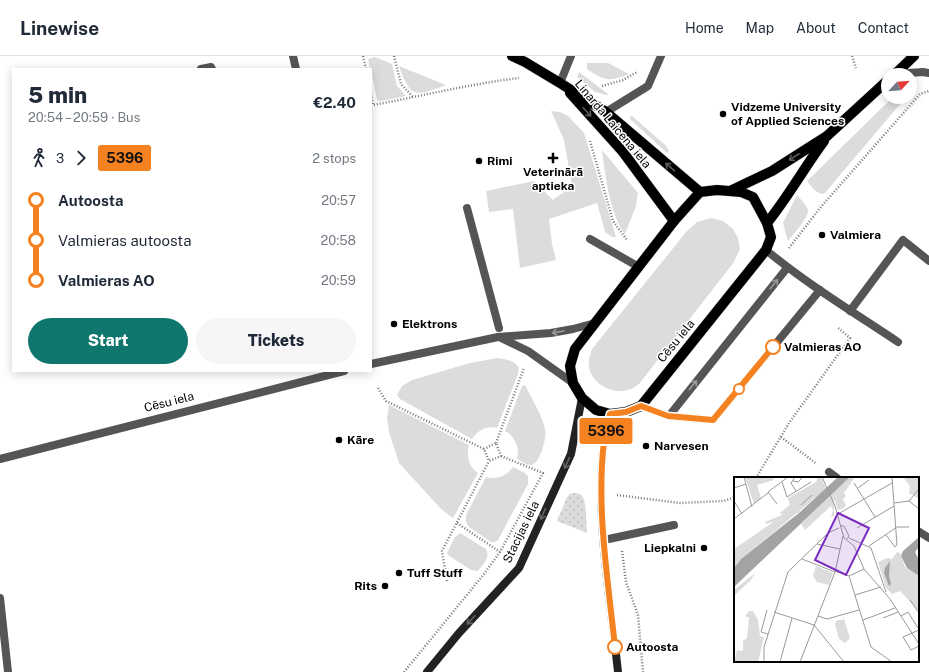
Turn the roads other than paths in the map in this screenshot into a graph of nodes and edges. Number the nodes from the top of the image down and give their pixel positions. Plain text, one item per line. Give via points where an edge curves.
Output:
1 (293, 56) edge
2 (512, 56) edge
3 (572, 56) edge
4 (914, 56) edge
5 (660, 58) edge
6 (296, 68) edge
7 (901, 68) edge
8 (917, 73) edge
9 (929, 73) edge
10 (560, 83) junction
11 (881, 87) edge
12 (606, 112) junction
13 (827, 136) junction
14 (730, 191) junction
15 (700, 192) junction
16 (467, 208) dead end
17 (674, 221) junction
18 (767, 223) junction
19 (590, 239) dead end
20 (766, 250) junction
21 (929, 261) edge
22 (638, 267) junction
23 (787, 268) junction
24 (820, 290) junction
25 (850, 311) junction
26 (595, 323) junction
27 (499, 333) junction
28 (898, 342) dead end
29 (372, 364) edge
30 (340, 372) edge
31 (573, 383) junction
32 (582, 398) junction
33 (641, 406) junction
34 (610, 414) junction
35 (668, 416) junction
36 (0, 459) edge
37 (829, 472) road end
38 (836, 477) edge
39 (674, 525) dead end
40 (919, 532) edge
41 (929, 538) edge
42 (604, 540) junction
43 (0, 598) edge
44 (8, 672) edge
45 (427, 672) edge
46 (618, 672) edge

1 - 6 street
2 - 10 main road, Linarda Laicena iela
3 - 10 street
4 - 7 main road, Cēsu iela
5 - 12 street via 648,86
8 - 9 street
10 - 12 main road, Linarda Laicena iela
10 -> 17 main road, Linarda Laicena iela via 623,152
11 - 13 main road, Cēsu iela
15 -> 12 main road, Linarda Laicena iela
13 -> 14 main road, Cēsu iela via 772,171
13 - 18 main road, Cēsu iela
14 - 15 main road, Cēsu iela
14 - 18 main road, Cēsu iela via 753,197
15 - 17 main road
16 - 27 street
17 - 22 main road
18 - 20 main road, Cēsu iela via 771,237
19 - 22 street
20 - 23 street
20 - 33 main road, Cēsu iela
21 - 25 street via 903,240
22 - 26 main road
23 - 24 street
35 -> 23 street
24 - 25 street
24 - 35 street via 713,420
25 - 28 street
26 -> 27 street via 551,333
26 - 31 main road via 575,349 570,366
27 - 29 street
27 - 31 street
30 - 36 street, Cēsu iela
31 - 32 main road
32 - 34 main road via 596,410
32 -> 45 main road, Stacijas iela via 571,454 519,568
33 - 34 main road via 626,412
33 - 35 street
34 - 42 main road via 604,440 601,485
37 - 38 street
39 - 42 street
40 - 41 street
42 - 46 main road
43 - 44 street

